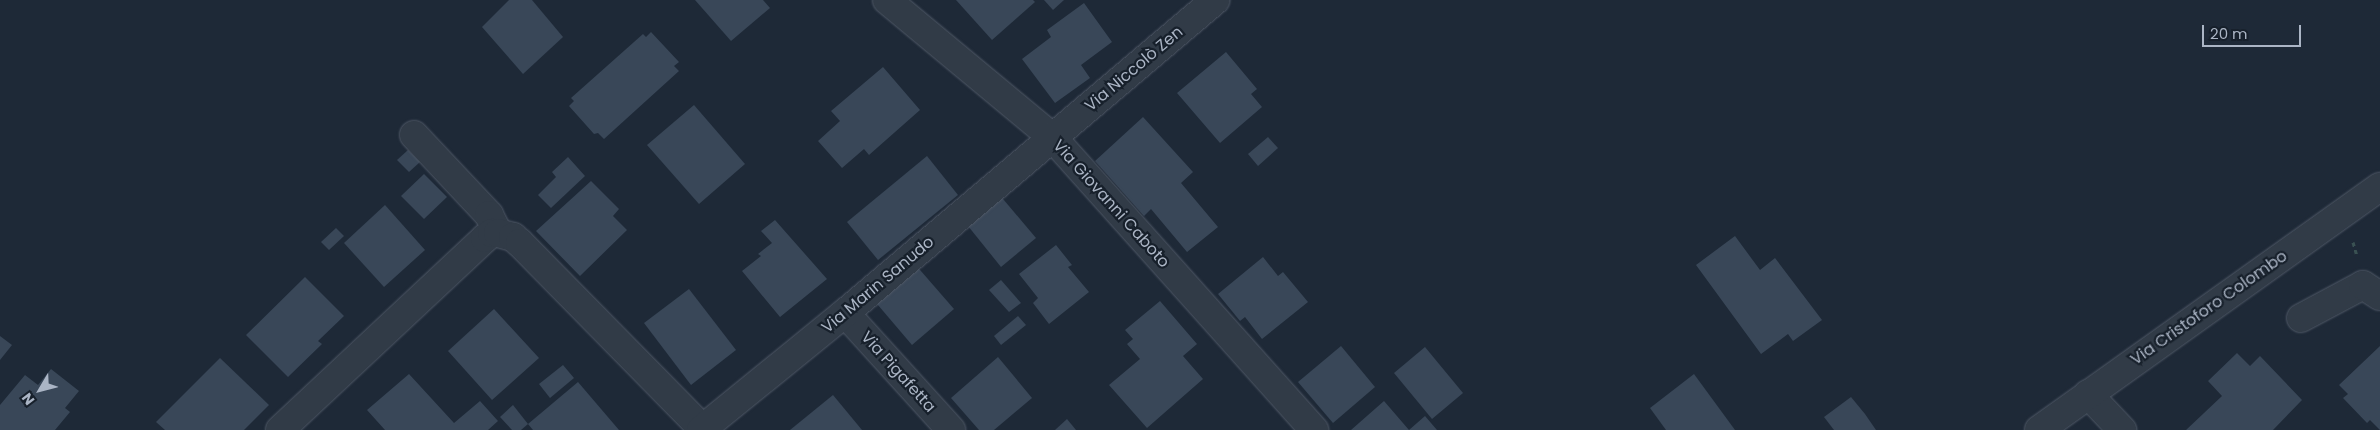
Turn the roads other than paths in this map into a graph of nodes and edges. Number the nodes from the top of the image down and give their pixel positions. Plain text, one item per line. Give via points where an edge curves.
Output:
1 (886, 0) edge
2 (1216, 0) edge
3 (414, 135) dead end
4 (1052, 138) junction
5 (2380, 187) edge
6 (498, 233) junction
7 (2380, 296) edge
8 (845, 313) junction
9 (2301, 318) dead end
10 (2088, 394) junction
11 (280, 430) edge
12 (702, 430) edge
13 (951, 430) edge
14 (1314, 430) edge
15 (2039, 430) edge
16 (2122, 430) edge

1 - 4 street, Via Giovanni Caboto
2 - 4 street, Via Niccolò Zen
3 - 6 street via 489,215
4 - 8 street, Via Marin Sanudo
4 - 14 street, Via Giovanni Caboto
5 - 10 street, Via Cristoforo Colombo
6 - 11 street via 485,238
6 - 12 street via 513,237 520,243
7 - 9 street via 2363,285
8 - 12 street, Via Marin Sanudo
8 - 13 street, Via Pigafetta
10 - 15 street, Via Cristoforo Colombo
10 - 16 street

